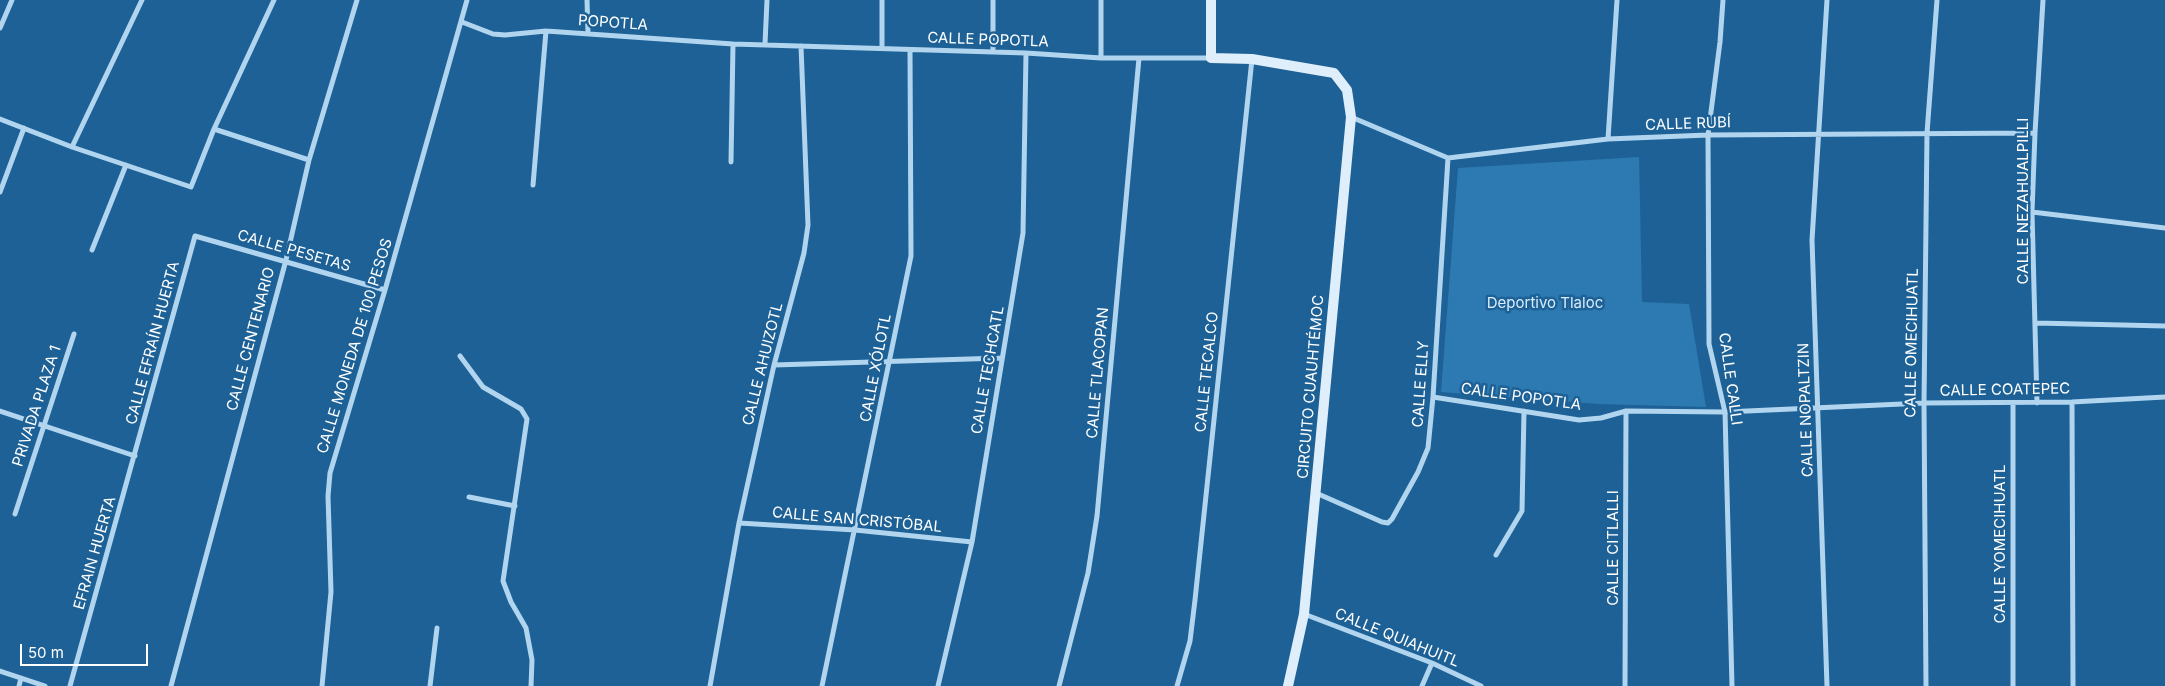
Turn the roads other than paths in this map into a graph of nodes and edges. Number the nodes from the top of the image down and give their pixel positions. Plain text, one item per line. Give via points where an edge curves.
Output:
1 (12, 0) edge
2 (142, 0) edge
3 (274, 0) edge
4 (357, 0) edge
5 (467, 0) edge
6 (587, 0) edge
7 (767, 0) edge
8 (882, 0) edge
9 (993, 0) edge
10 (1101, 0) edge
11 (1211, 0) edge
12 (1617, 0) edge
13 (1723, 0) edge
14 (1828, 0) edge
15 (1937, 0) edge
16 (2043, 0) edge
17 (462, 22) junction
18 (0, 28) edge
19 (546, 31) junction
20 (588, 33) junction
21 (733, 44) junction
22 (765, 44) junction
23 (801, 46) junction
24 (882, 48) junction
25 (910, 50) junction
26 (993, 52) junction
27 (1026, 53) junction
28 (1101, 58) junction
29 (1140, 58) junction
30 (1211, 58) junction
31 (1252, 59) junction
32 (1351, 117) junction
33 (0, 120) edge
34 (24, 128) junction
35 (214, 129) junction
36 (1818, 133) junction
37 (1927, 133) junction
38 (2035, 133) junction
39 (1708, 135) junction
40 (1608, 139) junction
41 (72, 147) junction
42 (1448, 158) junction
43 (309, 160) junction
44 (731, 162) dead end
45 (126, 165) junction
46 (533, 185) dead end
47 (0, 192) edge
48 (2032, 212) junction
49 (2165, 228) edge
50 (195, 236) joint
51 (92, 250) dead end
52 (286, 260) junction
53 (385, 290) junction
54 (2036, 323) junction
55 (2165, 326) edge
56 (74, 334) dead end
57 (460, 356) dead end
58 (1002, 358) junction
59 (890, 361) junction
60 (774, 365) junction
61 (1433, 397) junction
62 (2165, 397) edge
63 (2013, 402) junction
64 (2037, 402) junction
65 (2072, 402) junction
66 (1924, 403) junction
67 (1819, 407) junction
68 (0, 411) edge
69 (1524, 411) junction
70 (1626, 411) junction
71 (1724, 412) junction
72 (43, 425) junction
73 (135, 456) junction
74 (1316, 493) junction
75 (469, 497) dead end
76 (515, 506) junction
77 (15, 514) dead end
78 (739, 523) junction
79 (855, 530) junction
80 (972, 542) junction
81 (1496, 555) dead end
82 (1304, 614) junction
83 (437, 628) dead end
84 (1432, 664) junction
85 (0, 671) edge
86 (21, 678) junction
87 (19, 686) edge
88 (46, 686) edge
89 (70, 686) edge
90 (171, 686) edge
91 (322, 686) edge
92 (430, 686) edge
93 (531, 686) edge
94 (710, 686) edge
95 (822, 686) edge
96 (938, 686) edge
97 (1058, 686) edge
98 (1177, 686) edge
99 (1288, 686) edge
100 (1422, 686) edge
101 (1481, 686) edge
102 (1625, 686) edge
103 (1732, 686) edge
104 (1827, 686) edge
105 (1926, 686) edge
106 (2013, 686) edge
107 (2073, 686) edge

1 - 18 street
2 - 41 street
3 - 35 street
4 - 43 street, CALLE CENTENARIO
5 - 17 street, CALLE MONEDA DE 100 PESOS
6 - 20 street
7 - 22 street
8 - 24 street
9 - 26 street
10 - 28 street
11 - 30 street
12 - 40 street
13 - 39 street, CALLE CALLI
14 - 36 street, CALLE NOPALTZIN
15 - 37 street, CALLE OMECIHUATL
16 - 38 street, CALLE NEZAHUALPILLI
17 - 19 street, POPOTLA via 493,34
17 - 53 street, CALLE MONEDA DE 100 PESOS
19 - 20 street, POPOTLA
19 - 46 street
20 - 21 street, POPOTLA
21 - 22 street, POPOTLA
21 - 44 street
22 - 23 street, CALLE POPOTLA
23 - 24 street, CALLE POPOTLA
23 - 60 street, CALLE AHUIZOTL via 808,225 804,254
24 - 25 street, CALLE POPOTLA
25 - 26 street, CALLE POPOTLA
25 - 59 street, CALLE XÓLOTL via 911,256
26 - 27 street, CALLE POPOTLA
27 - 28 street, CALLE POPOTLA
27 - 58 street, CALLE TECHCATL via 1023,233
28 - 29 street, CALLE POPOTLA
29 - 30 street, CALLE POPOTLA
29 - 97 street, CALLE TLACOPAN via 1097,516 1088,572
30 - 31 street
31 - 32 street, CIRCUITO CUAUHTÉMOC via 1334,73 1347,90
31 - 98 street, CALLE TECALCO via 1195,600 1190,641
32 - 42 street, CALLE RUBÍ
32 - 74 street, CIRCUITO CUAUHTÉMOC
33 - 34 street
34 - 41 street
34 - 47 street
35 - 43 street
35 - 45 street via 191,187
36 - 37 street, CALLE RUBÍ
36 - 39 street, CALLE RUBÍ
36 - 67 street, CALLE NOPALTZIN via 1812,240
37 - 38 street, CALLE RUBÍ
37 - 66 street, CALLE OMECIHUATL
38 - 48 street, CALLE NEZAHUALPILLI
39 - 40 street, CALLE RUBÍ
39 - 71 street, CALLE CALLI via 1709,344
40 - 42 street, CALLE RUBÍ
41 - 45 street
42 - 61 street, CALLE ELLY
43 - 52 street, CALLE CENTENARIO
45 - 51 street
48 - 49 street
48 - 54 street, CALLE NEZAHUALPILLI
50 - 52 street, CALLE PESETAS
50 - 73 street, CALLE EFRAÍN HUERTA
52 - 53 street, CALLE PESETAS
52 - 90 street, CALLE CENTENARIO
53 - 91 street, CALLE MONEDA DE 100 PESOS via 330,473 331,592
54 - 55 street
54 - 64 street, CALLE NEZAHUALPILLI
56 - 72 street, PRIVADA PLAZA 1
57 - 76 street via 482,387 521,409 527,418
58 - 59 street
58 - 80 street, CALLE TECHCATL
59 - 60 street
59 - 79 street, CALLE XÓLOTL
60 - 78 street, CALLE AHUIZOTL
61 - 69 street, CALLE POPOTLA
61 - 74 street, CALLE ELLY via 1428,448 1388,523
62 - 65 street, CALLE COATEPEC
63 - 64 street, CALLE COATEPEC
63 - 66 street, CALLE COATEPEC
63 - 106 street, CALLE YOMECIHUATL
64 - 65 street, CALLE COATEPEC
65 - 107 street
66 - 67 street, CALLE COATEPEC
66 - 105 street, CALLE OMECIHUATL
67 - 71 street, CALLE COATEPEC
67 - 104 street, CALLE NOPALTZIN
68 - 72 street
69 - 70 street, CALLE POPOTLA via 1579,420
69 - 81 street via 1522,511
70 - 71 street, CALLE POPOTLA
70 - 102 street, CALLE CITLALLI
71 - 103 street, CALLE CALLI
72 - 73 street
72 - 77 street, PRIVADA PLAZA 1
73 - 89 street, EFRAIN HUERTA
74 - 82 street, CIRCUITO CUAUHTÉMOC
75 - 76 street
76 - 93 street via 503,581 526,628 532,660
78 - 79 street, CALLE SAN CRISTÓBAL
78 - 94 street, CALLE AHUIZOTL
79 - 80 street, CALLE SAN CRISTÓBAL
79 - 95 street, CALLE XÓLOTL
80 - 96 street, CALLE TECHCATL
82 - 84 street, CALLE QUIAHUITL
82 - 99 street, CIRCUITO CUAUHTÉMOC
83 - 92 street
84 - 100 street
84 - 101 street, CALLE QUIAHUITL
85 - 86 street
86 - 87 street
86 - 88 street

